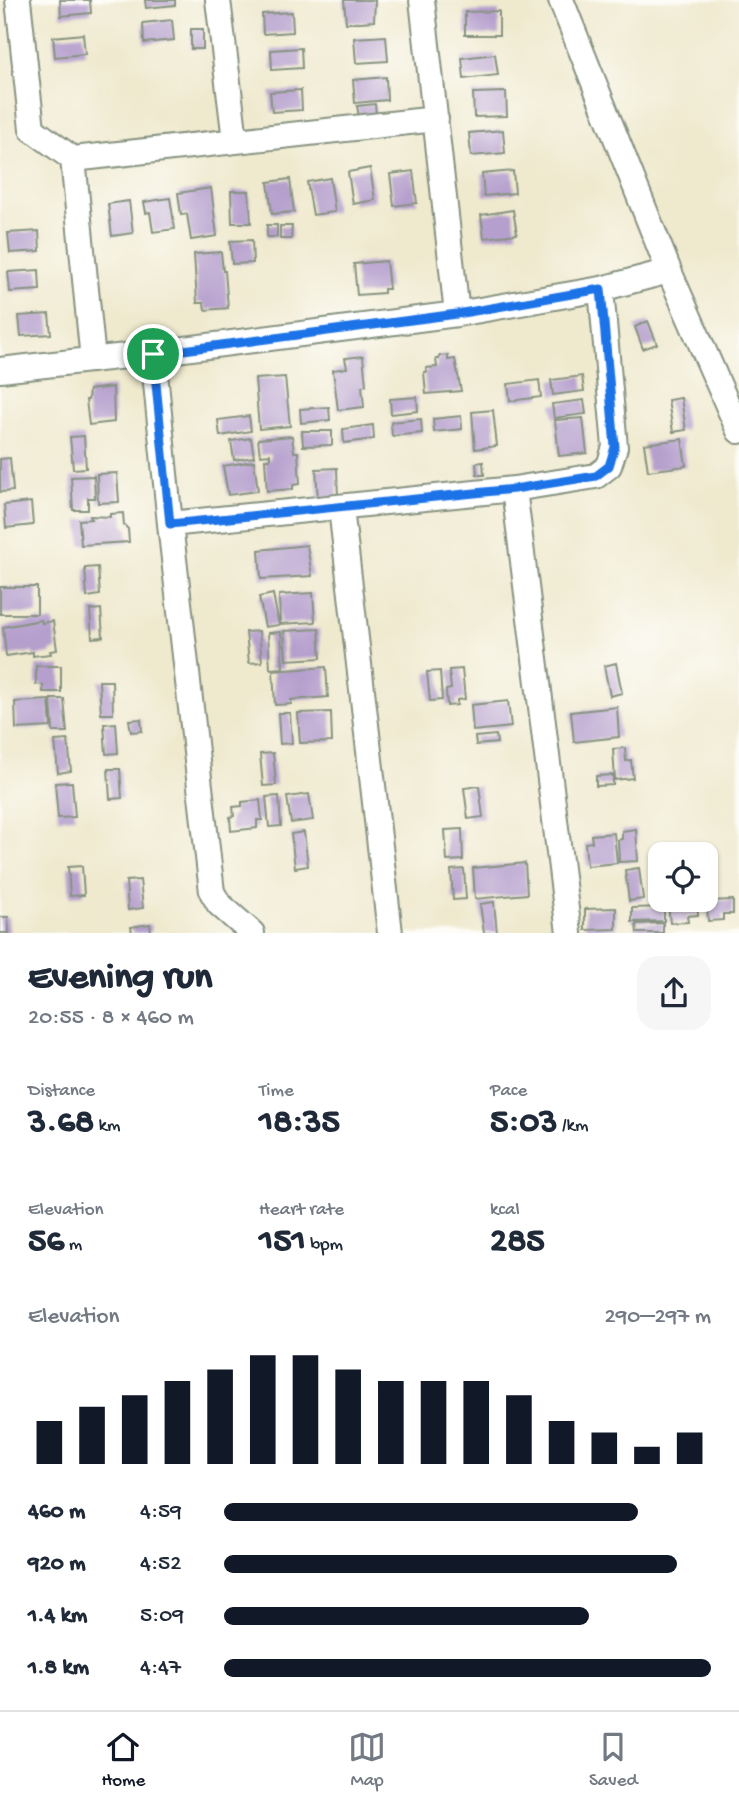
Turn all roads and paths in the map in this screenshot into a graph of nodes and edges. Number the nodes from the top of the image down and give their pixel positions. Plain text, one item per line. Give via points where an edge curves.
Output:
1 (18, 0) edge
2 (218, 0) edge
3 (422, 0) edge
4 (561, 0) edge
5 (436, 119) junction
6 (235, 140) junction
7 (74, 159) junction
8 (669, 271) junction
9 (601, 289) junction
10 (457, 314) junction
11 (153, 354) junction
12 (93, 360) junction
13 (0, 370) edge
14 (739, 431) edge
15 (514, 489) junction
16 (341, 508) junction
17 (170, 524) junction
18 (252, 933) edge
19 (390, 933) edge
20 (569, 933) edge

1 - 7 street via 32,129
2 - 6 street
3 - 5 street
4 - 8 street
5 - 6 street
5 - 10 street
6 - 7 street
7 - 12 street
8 - 9 street
8 - 14 street
9 - 10 street
9 - 15 street via 613,459 596,476
10 - 11 street
11 - 12 street
11 - 17 street
12 - 13 street
15 - 16 street
15 - 20 street
16 - 17 street
16 - 19 street
17 - 18 street via 212,892

